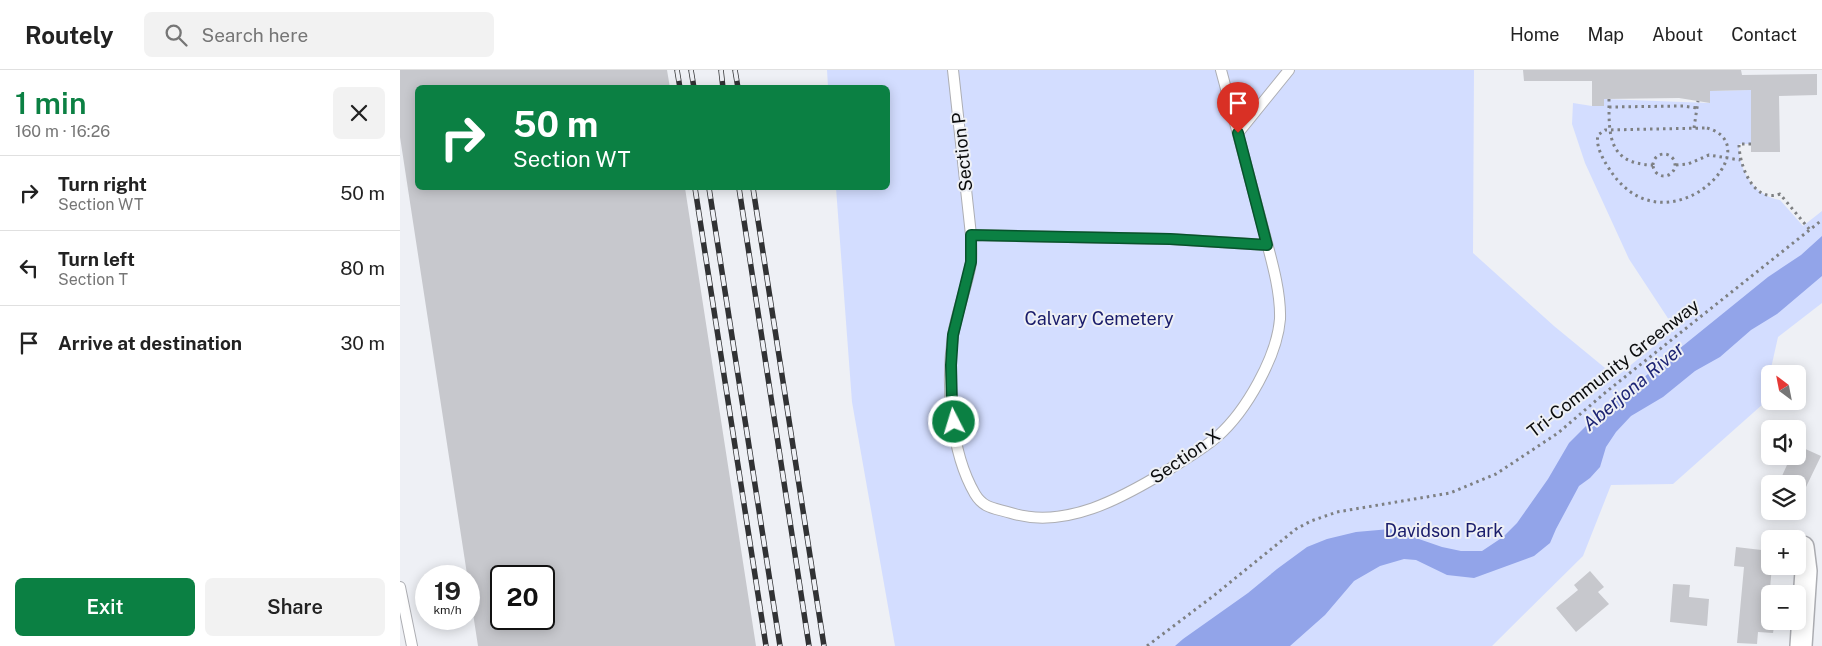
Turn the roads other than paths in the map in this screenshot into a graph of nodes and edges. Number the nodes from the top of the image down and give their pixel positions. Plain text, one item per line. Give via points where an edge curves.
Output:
1 (953, 70) edge
2 (1221, 70) edge
3 (1289, 70) edge
4 (1238, 133) junction
5 (971, 235) junction
6 (1267, 245) junction
7 (984, 506) joint
8 (1806, 575) edge
9 (400, 587) edge
10 (412, 646) edge
11 (1801, 646) edge

1 - 5 lane, Section P
2 - 4 lane, Section X
3 - 4 lane
4 - 6 lane, Section X
5 - 6 lane via 1170,239
5 - 7 lane, Section P via 971,262 953,335 952,406 958,453 975,494
6 - 7 lane, Section X via 1276,279 1280,319 1272,355 1239,414 1218,436 1144,485 1092,508 1033,518
8 - 11 street
9 - 10 lane

